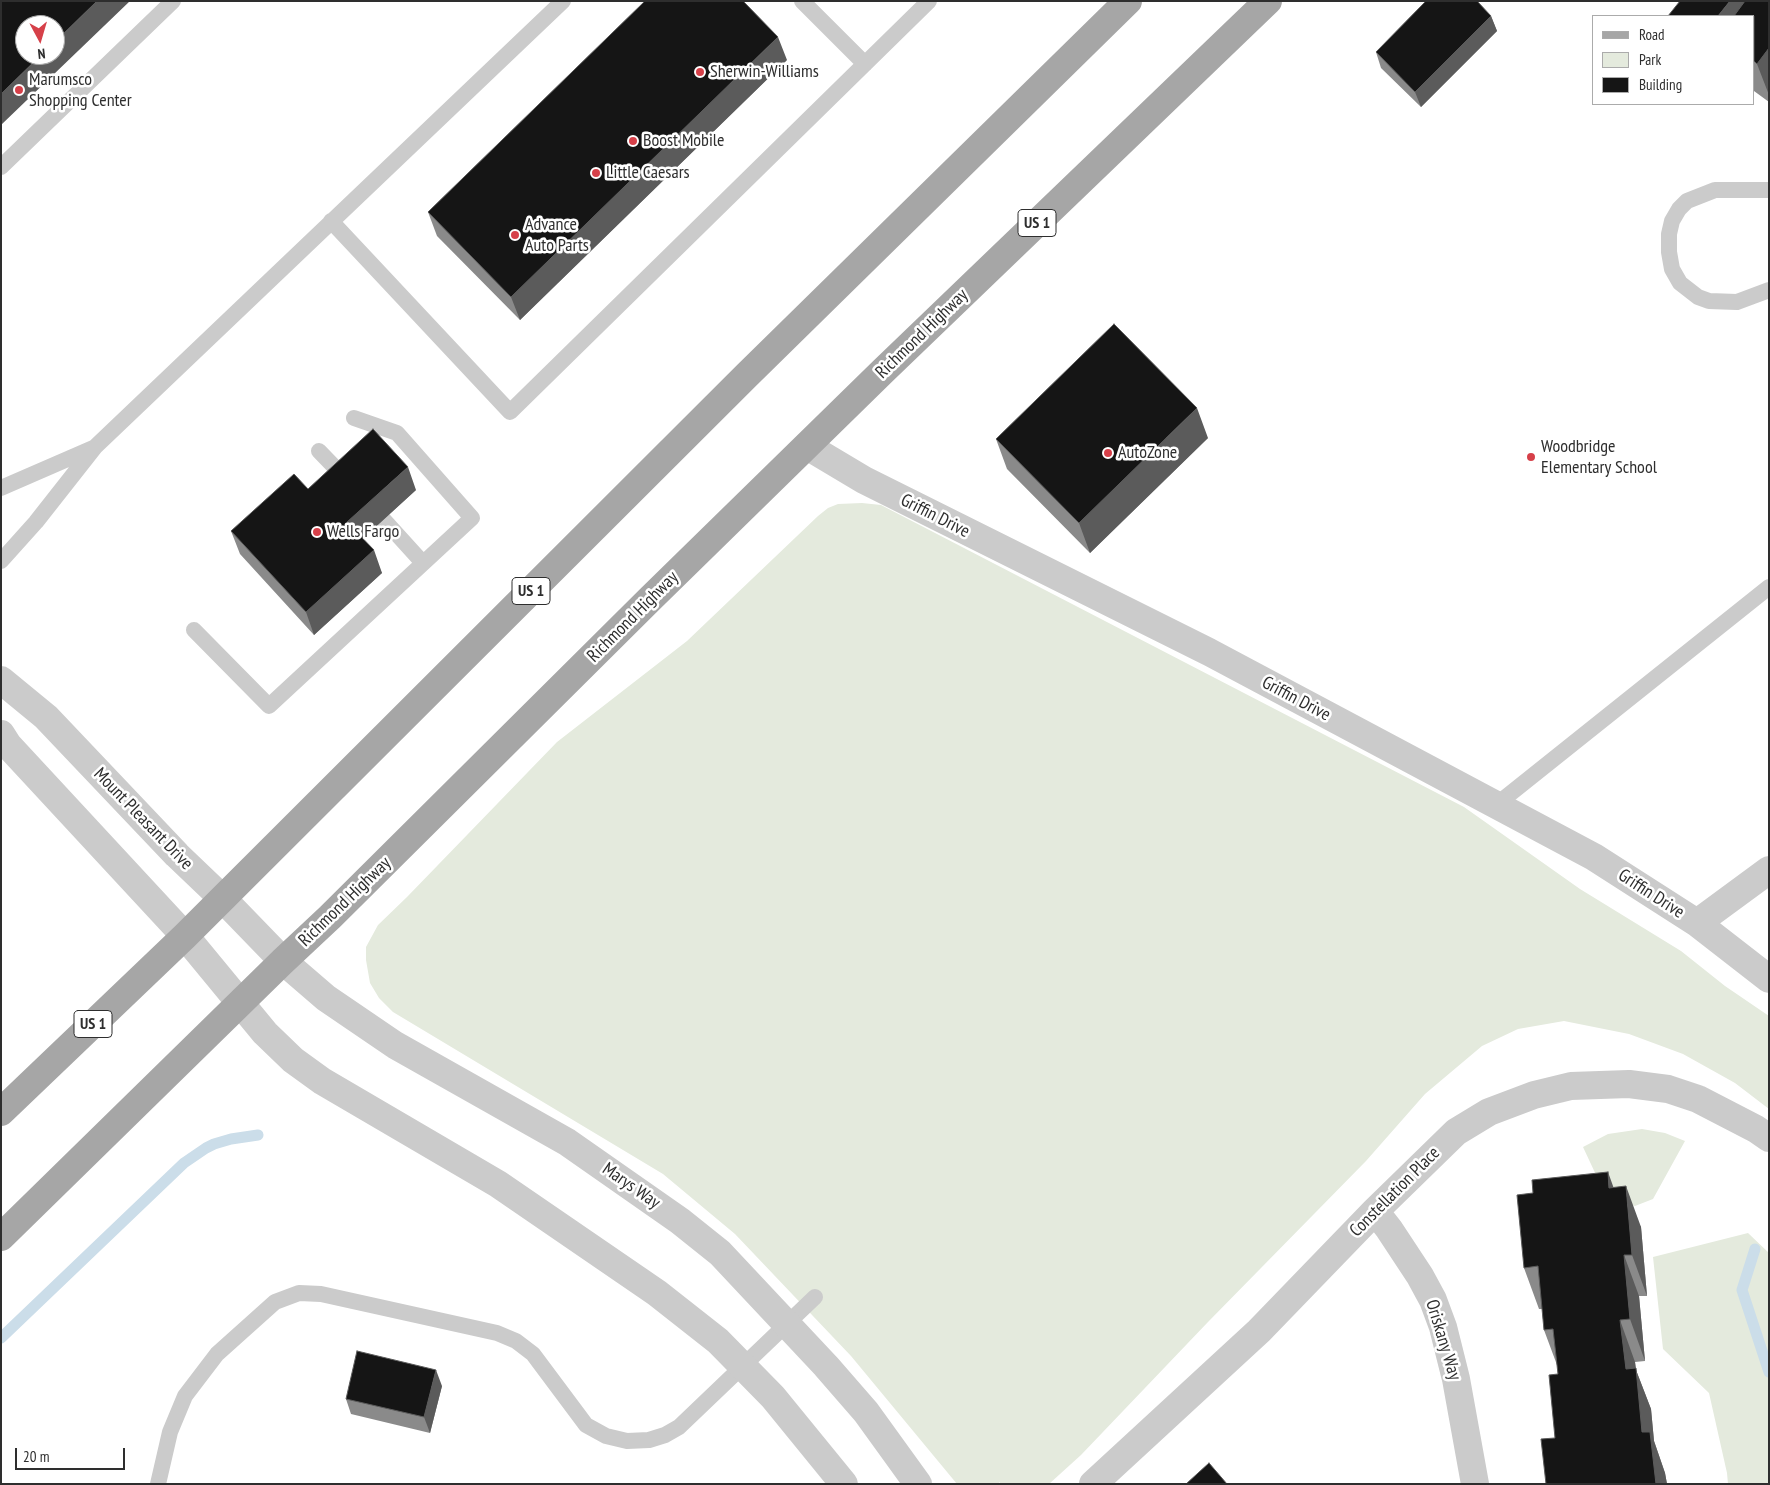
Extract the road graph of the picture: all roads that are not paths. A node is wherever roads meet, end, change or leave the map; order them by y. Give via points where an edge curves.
1 (173, 1) edge
2 (563, 1) edge
3 (802, 1) edge
4 (929, 1) edge
5 (1128, 1) edge
6 (1268, 1) edge
7 (865, 64) junction
8 (1, 167) edge
9 (1769, 190) edge
10 (331, 221) junction
11 (1769, 290) edge
12 (354, 418) dead end
13 (807, 446) junction
14 (95, 447) junction
15 (320, 451) dead end
16 (349, 482) edge
17 (1, 488) edge
18 (384, 520) dead end
19 (1, 560) edge
20 (423, 563) junction
21 (1769, 586) edge
22 (194, 630) dead end
23 (1, 680) edge
24 (1, 734) edge
25 (1496, 805) junction
26 (1769, 870) edge
27 (222, 898) junction
28 (1697, 923) junction
29 (185, 936) junction
30 (283, 960) junction
31 (1769, 980) edge
32 (240, 1003) junction
33 (1, 1112) edge
34 (1769, 1138) edge
35 (1375, 1211) junction
36 (1, 1237) edge
37 (815, 1297) dead end
38 (787, 1324) junction
39 (743, 1367) junction
40 (158, 1484) edge
41 (844, 1484) edge
42 (918, 1484) edge
43 (1093, 1484) edge
44 (1475, 1484) edge

1 - 8 lane
2 - 10 lane
3 - 7 lane
4 - 7 lane
5 - 27 main road, US 1
6 - 13 main road, Richmond Highway / US 1
7 - 10 lane via 510,412
9 - 11 lane via 1715,190 1701,194 1679,209 1669,234 1672,269 1680,282 1698,297 1709,301 1737,302
10 - 14 lane
12 - 20 lane via 397,433 472,518
13 - 25 street, Griffin Drive via 864,480 1209,652
13 - 30 main road, Richmond Highway / US 1
14 - 17 lane
14 - 19 lane via 36,522
15 - 16 lane
18 - 20 lane
20 - 22 lane via 269,706
21 - 25 lane
23 - 27 street, Mount Pleasant Drive via 46,717 177,856
24 - 29 street
25 - 28 street, Griffin Drive via 1594,857
26 - 28 street
27 - 29 main road, US 1
27 - 30 street, Mount Pleasant Drive
28 - 31 street, Griffin Drive
29 - 32 street
29 - 33 main road, US 1
30 - 32 main road, Richmond Highway / US 1
30 - 38 street, Marys Way via 326,998 388,1040 567,1142 680,1221 720,1253
32 - 36 main road, Richmond Highway / US 1
32 - 39 street via 278,1046 322,1081 498,1184 612,1261 718,1341
34 - 35 street, Constellation Place via 1698,1099 1668,1089 1629,1084 1571,1086 1534,1095 1489,1112 1456,1132
35 - 43 street, Constellation Place via 1259,1331
35 - 44 street, Oriskany Way via 1420,1276 1443,1327
37 - 38 lane
38 - 39 lane
38 - 42 street, Marys Way via 866,1412
39 - 40 lane via 679,1427 649,1440 628,1441 606,1436 586,1425 532,1354 516,1341 497,1333 349,1300 299,1293 275,1302 217,1354 186,1396 170,1432
39 - 41 street via 773,1397

